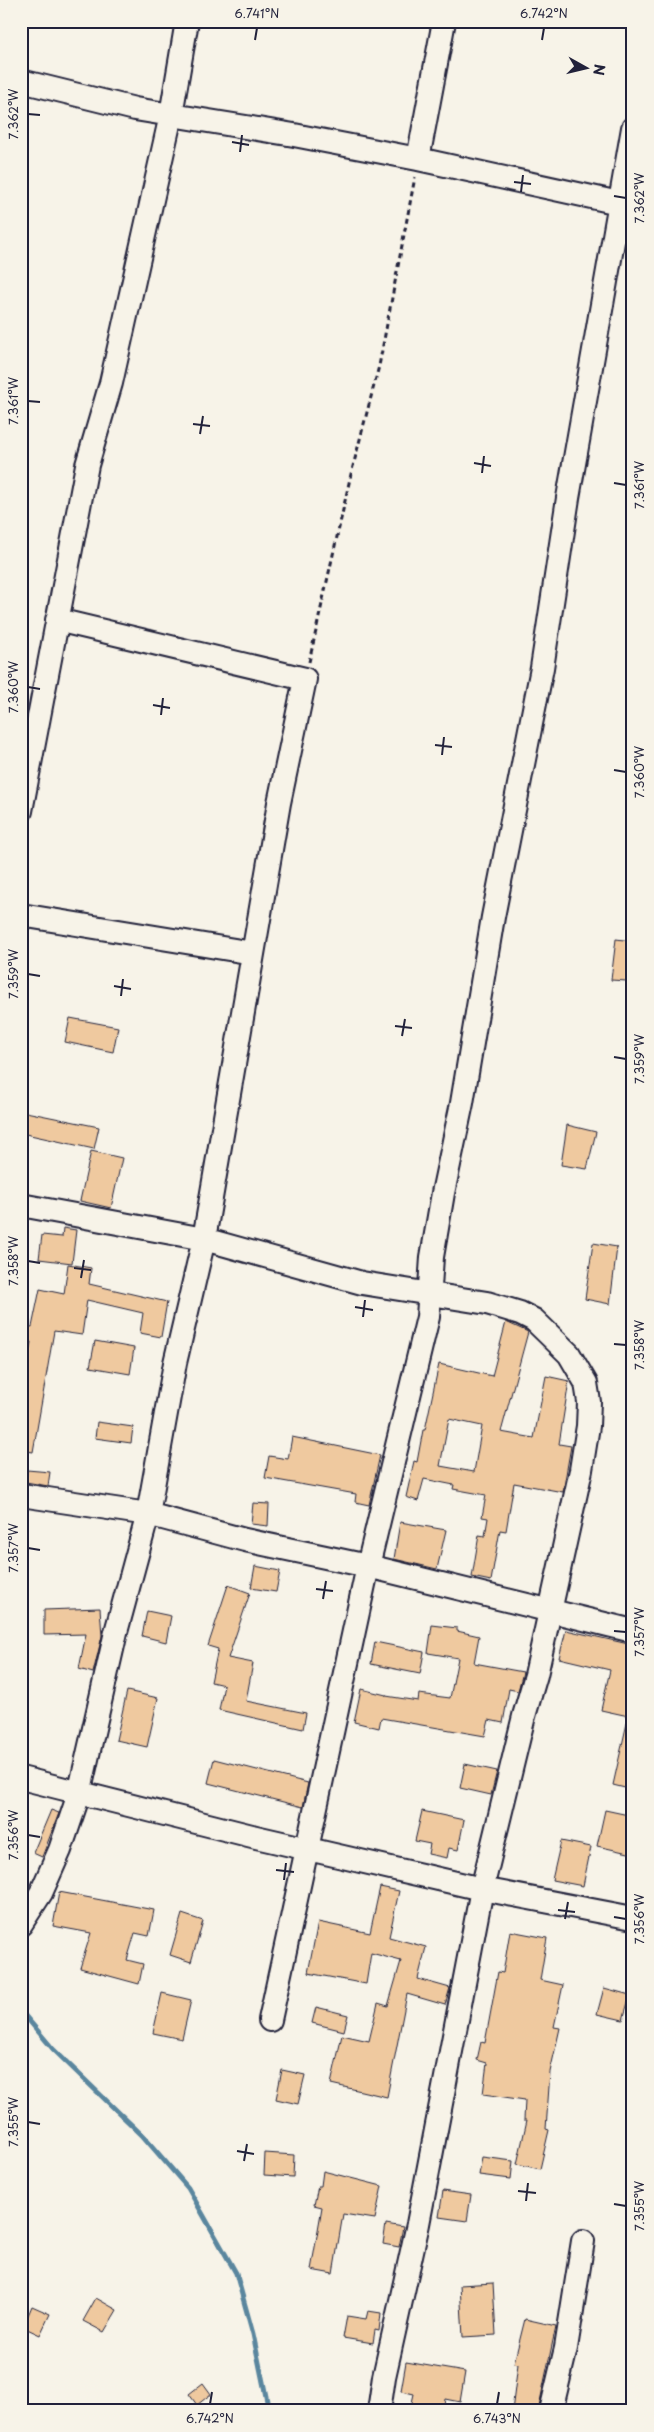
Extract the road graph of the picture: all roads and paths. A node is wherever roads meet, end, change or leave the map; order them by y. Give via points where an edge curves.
1 (187, 21) edge
2 (444, 21) edge
3 (21, 81) edge
4 (170, 115) junction
5 (633, 128) edge
6 (418, 159) junction
7 (619, 204) junction
8 (56, 620) junction
9 (305, 679) junction
10 (21, 812) edge
11 (21, 915) edge
12 (253, 953) junction
13 (21, 1205) edge
14 (204, 1239) junction
15 (429, 1294) junction
16 (21, 1495) edge
17 (148, 1514) junction
18 (368, 1566) junction
19 (550, 1609) junction
20 (633, 1631) edge
21 (21, 1778) edge
22 (79, 1794) junction
23 (308, 1849) junction
24 (482, 1890) junction
25 (633, 1918) edge
26 (21, 1924) edge
27 (270, 2020) dead end
28 (584, 2241) dead end
29 (379, 2411) edge
30 (551, 2411) edge

1 - 4 street
2 - 6 street
3 - 4 street
4 - 6 street
4 - 8 street via 110,383 87,465
5 - 7 street
6 - 7 street
6 - 9 path via 379,366
7 - 15 street via 542,668 443,1193
8 - 9 street
8 - 10 street
9 - 12 street
11 - 12 street
12 - 14 street
13 - 14 street
14 - 15 street via 346,1280
14 - 17 street via 175,1363
15 - 18 street via 428,1317
15 - 19 street via 486,1303 534,1320 569,1354 586,1383 588,1426 581,1470
16 - 17 street
17 - 18 street via 246,1540
17 - 22 street via 116,1632
18 - 19 street
18 - 23 street
19 - 20 street
19 - 24 street
21 - 22 street
22 - 23 street
22 - 26 street via 41,1893
23 - 24 street
23 - 27 street
24 - 25 street
24 - 29 street
28 - 30 street via 566,2348

